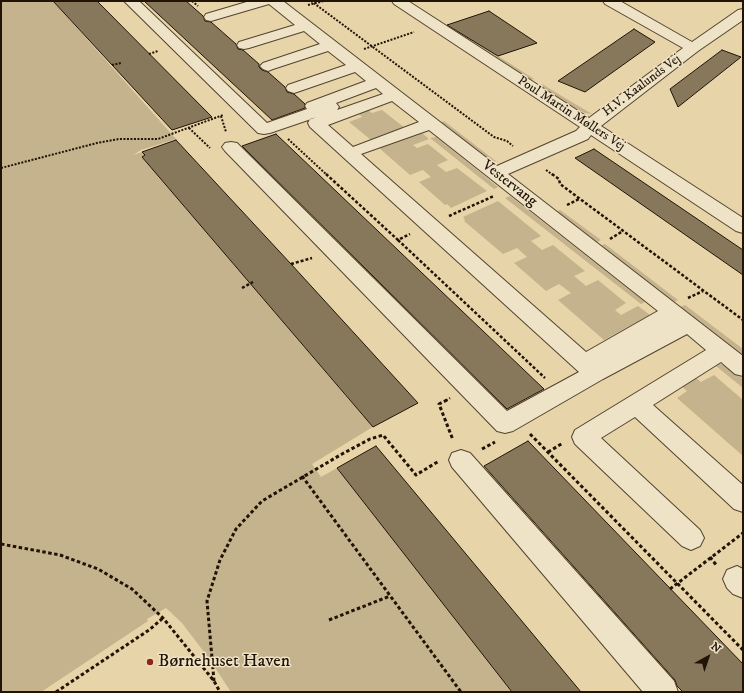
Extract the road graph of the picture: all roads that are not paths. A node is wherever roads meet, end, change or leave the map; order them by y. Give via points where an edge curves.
1 (131, 1) edge
2 (264, 1) edge
3 (274, 1) edge
4 (399, 1) edge
5 (610, 1) edge
6 (743, 13) edge
7 (211, 17) dead end
8 (306, 26) junction
9 (244, 45) dead end
10 (694, 48) junction
11 (344, 56) junction
12 (268, 66) dead end
13 (294, 88) dead end
14 (387, 89) junction
15 (311, 106) dead end
16 (431, 124) junction
17 (590, 126) junction
18 (231, 147) road end
19 (360, 149) dead end
20 (495, 173) junction
21 (743, 227) edge
22 (681, 318) junction
23 (722, 351) junction
24 (595, 364) junction
25 (743, 368) edge
26 (636, 404) junction
27 (461, 460) road end
28 (743, 501) edge
29 (691, 538) road end
30 (663, 692) edge

1 - 14 street via 264,129
2 - 7 street
3 - 8 street, Vestervang
4 - 17 street, Poul Martin Møllers Vej
5 - 10 street
6 - 10 street, H.V. Kaalunds Vej
8 - 9 street
8 - 11 street, Vestervang
10 - 17 street, H.V. Kaalunds Vej
11 - 12 street
11 - 13 street
11 - 14 street, Vestervang
14 - 15 street
14 - 16 street, Vestervang
14 - 24 street via 316,123
16 - 19 street
16 - 20 street, Vestervang
17 - 20 street, H.V. Kaalunds Vej via 582,135
17 - 21 street, Poul Martin Møllers Vej
18 - 24 street via 505,424 561,393
20 - 22 street, Vestervang
22 - 23 street, Vestervang
22 - 24 street
23 - 25 street, Vestervang
23 - 26 street
26 - 28 street
26 - 29 street via 584,437
27 - 30 street

